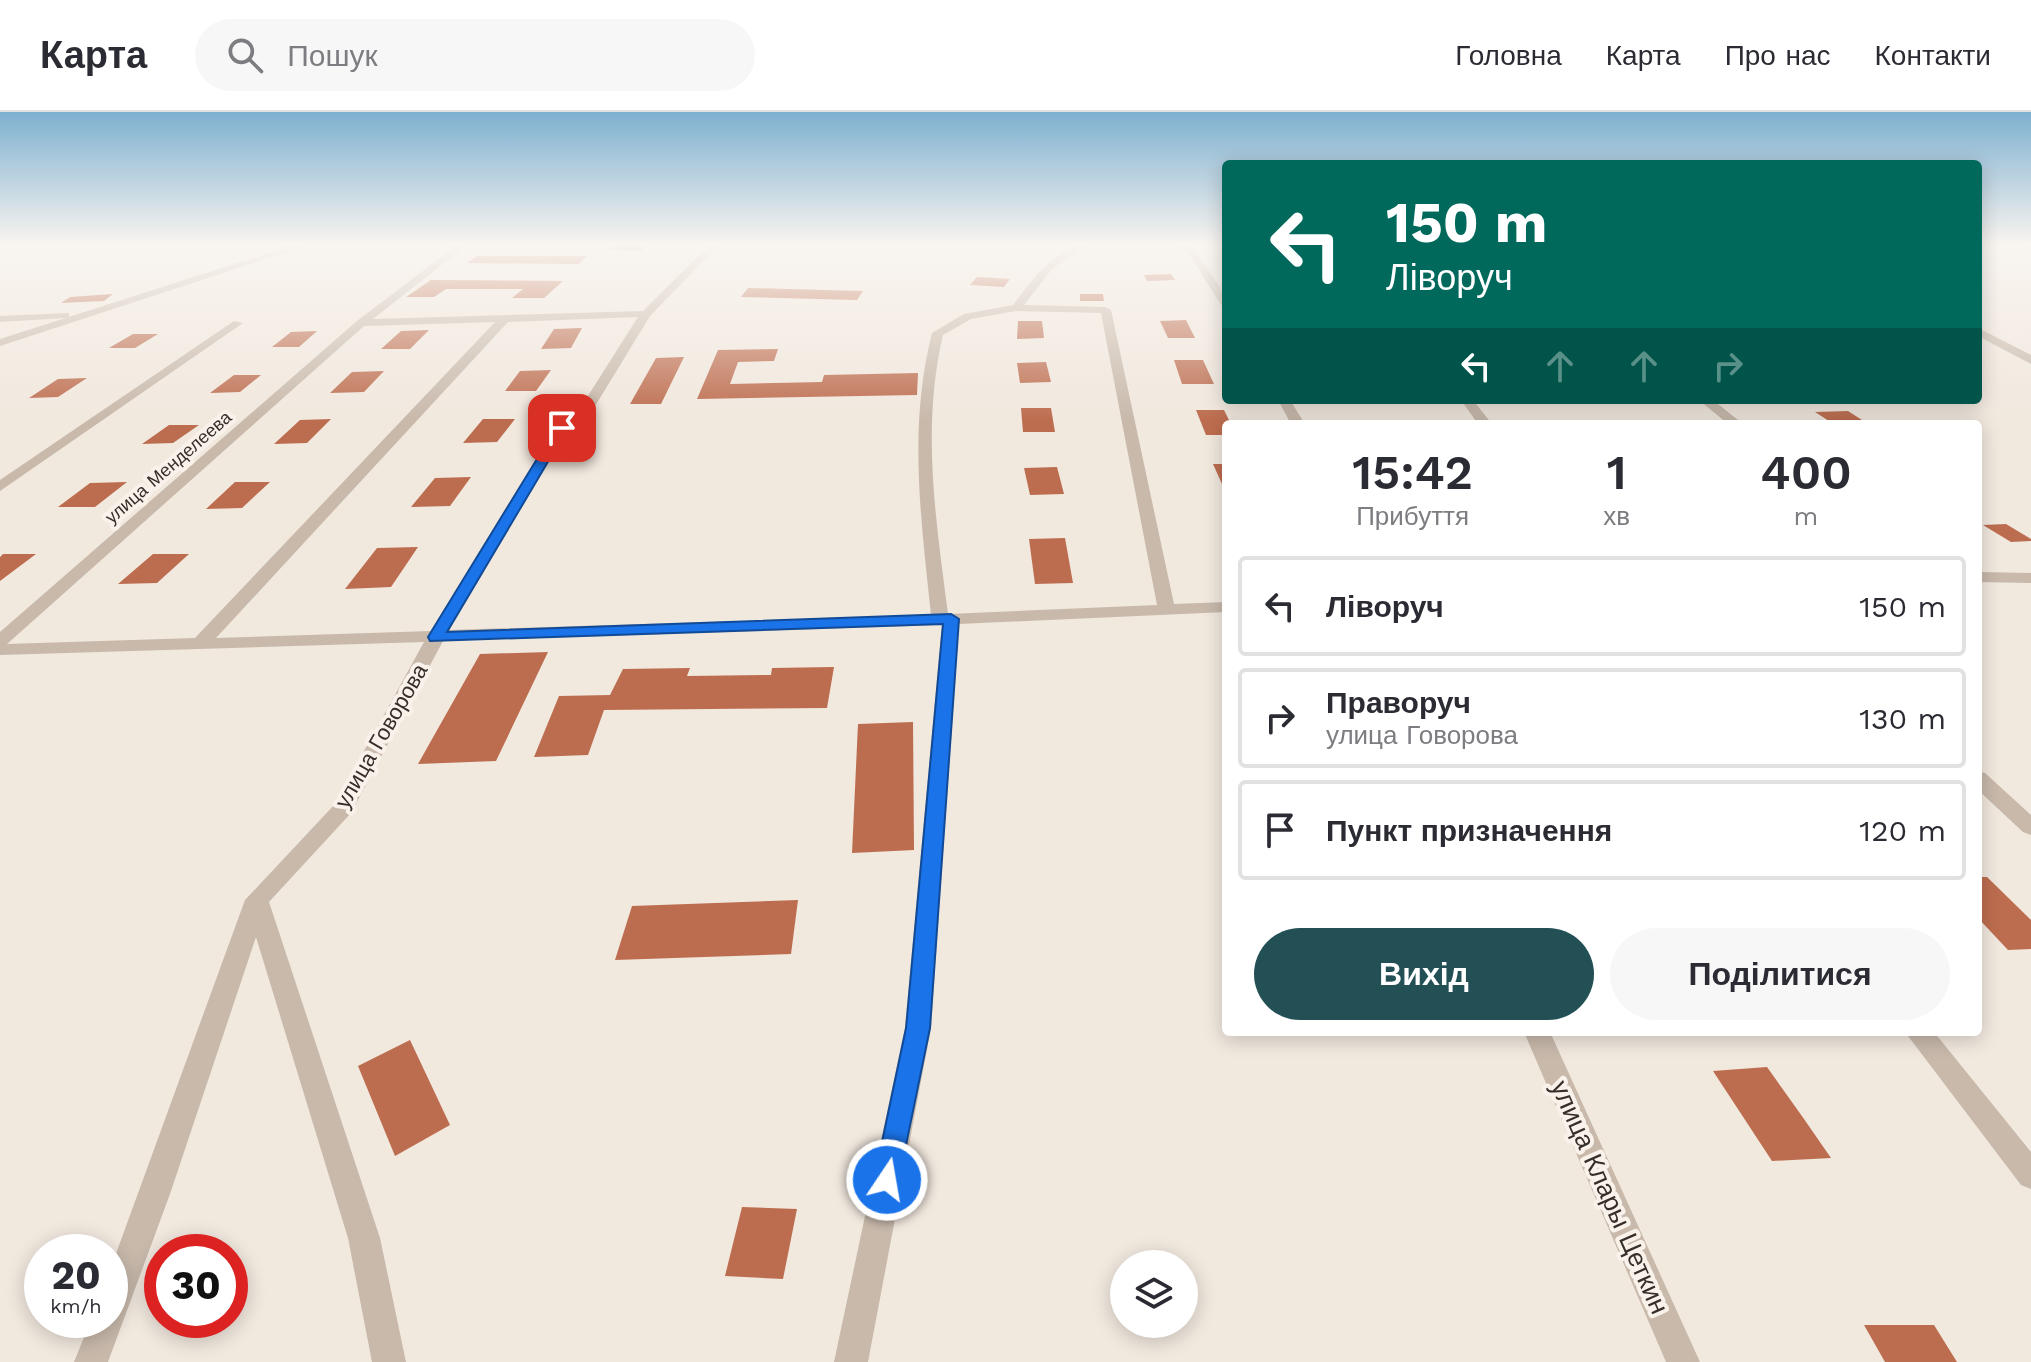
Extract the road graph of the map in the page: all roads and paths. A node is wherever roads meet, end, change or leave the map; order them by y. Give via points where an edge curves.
1 (126, 302) edge
2 (388, 302) edge
3 (658, 302) edge
4 (1021, 302) edge
5 (1016, 308) junction
6 (93, 313) junction
7 (646, 314) junction
8 (505, 318) junction
9 (0, 319) edge
10 (238, 323) dead end
11 (361, 323) junction
12 (1982, 333) edge
13 (0, 343) edge
14 (2031, 360) edge
15 (1710, 404) edge
16 (1731, 420) edge
17 (0, 487) edge
18 (1982, 577) edge
19 (2031, 578) edge
20 (1222, 607) edge
21 (1166, 609) junction
22 (945, 620) junction
23 (436, 637) junction
24 (0, 641) edge
25 (200, 644) junction
26 (0, 650) edge
27 (1982, 782) edge
28 (2031, 827) edge
29 (257, 900) junction
30 (1539, 1036) edge
31 (1921, 1036) edge
32 (2031, 1175) edge
33 (128, 1265) edge
34 (100, 1338) edge
35 (91, 1362) edge
36 (389, 1362) edge
37 (851, 1362) edge
38 (1683, 1362) edge

1 - 6 street
2 - 11 street, улица Менделеева
3 - 7 street, улица Говорова
4 - 5 street
5 - 21 street via 1106,310
5 - 22 street via 968,316 938,333 929,362 923,460
6 - 9 street
6 - 13 street
7 - 8 street
7 - 23 street, улица Говорова via 584,413 562,428
8 - 11 street
8 - 25 street
10 - 17 street
11 - 24 street, улица Менделеева
12 - 14 street
15 - 16 street
18 - 19 street
20 - 21 street
21 - 22 street
22 - 23 street
22 - 37 street via 918,1028
23 - 25 street
23 - 29 street, улица Говорова via 343,808
25 - 26 street
27 - 28 street
29 - 33 street, улица Говорова
29 - 36 street via 364,1238
30 - 38 street, улица Клары Цеткин
31 - 32 street
34 - 35 street

